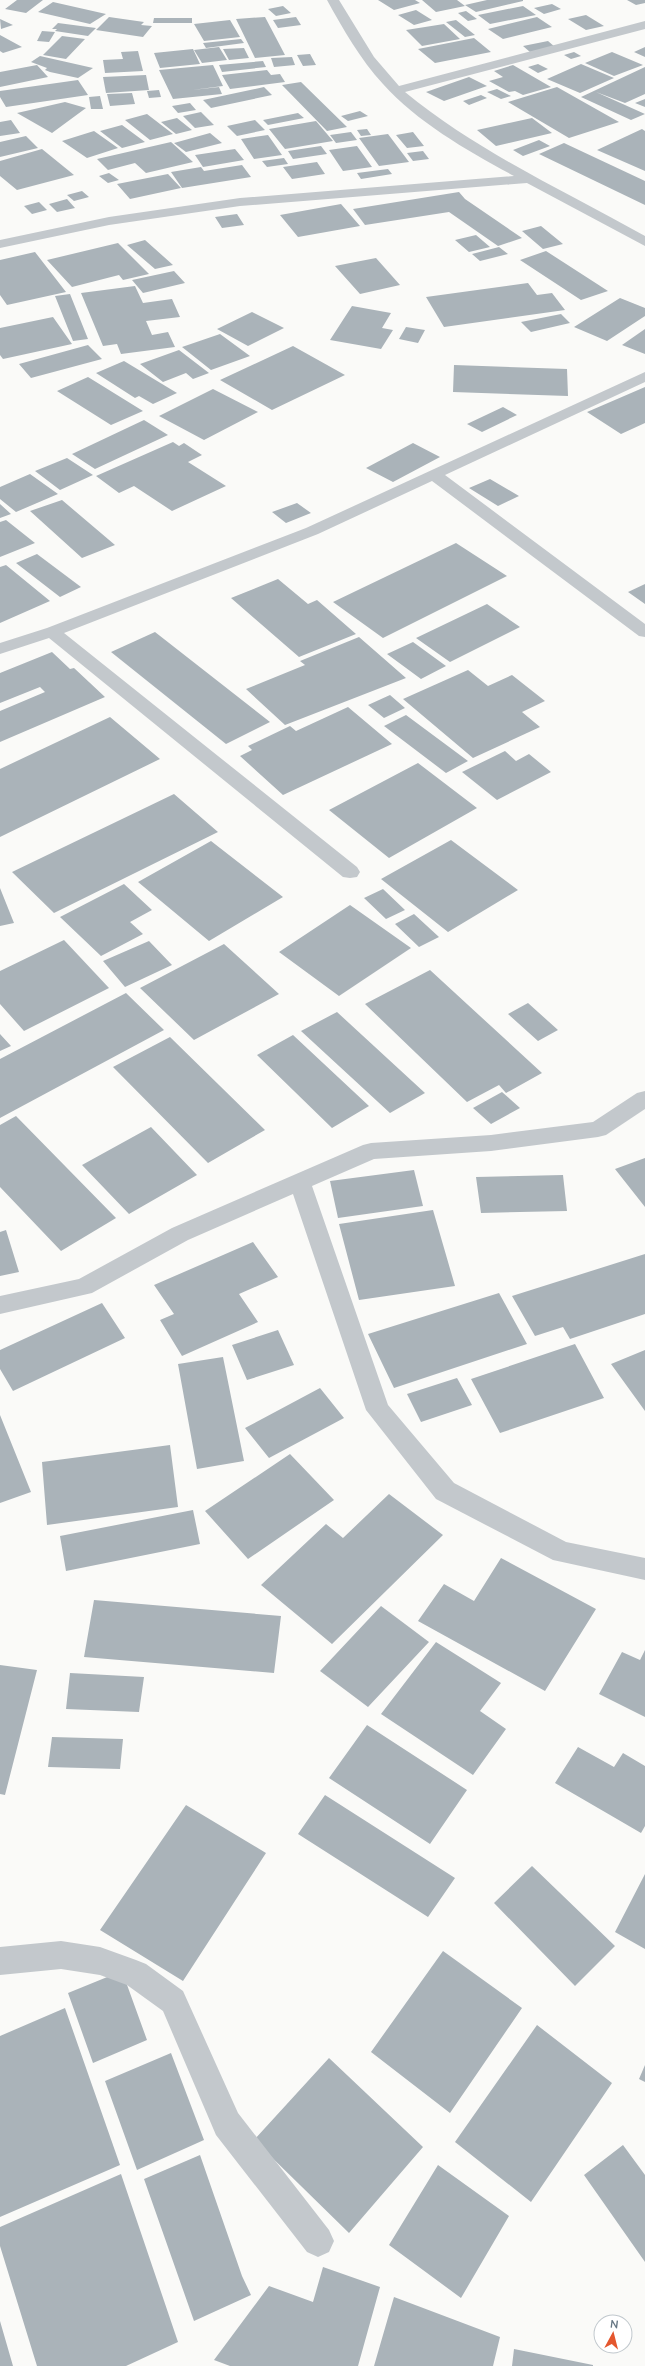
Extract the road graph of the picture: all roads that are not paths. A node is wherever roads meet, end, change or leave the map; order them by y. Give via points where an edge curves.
1 (333, 0) edge
2 (645, 25) edge
3 (397, 90) junction
4 (529, 179) junction
5 (645, 242) edge
6 (0, 244) edge
7 (645, 376) edge
8 (433, 474) junction
9 (52, 632) junction
10 (645, 632) edge
11 (0, 649) edge
12 (350, 872) dead end
13 (645, 1099) edge
14 (300, 1182) junction
15 (0, 1305) edge
16 (645, 1569) edge
17 (0, 1961) edge
18 (318, 2241) dead end

1 - 3 street via 365,54
2 - 3 street
3 - 4 street via 461,140
4 - 5 street
4 - 6 street via 240,202 109,221
7 - 8 street
8 - 9 street via 312,531
8 - 10 street
9 - 11 street
9 - 12 street
13 - 14 street via 598,1129 491,1143 371,1151
14 - 15 street via 180,1234 84,1286
14 - 16 street via 378,1410 445,1491 562,1552
17 - 18 street via 61,1955 100,1961 136,1974 173,2001 226,2124

